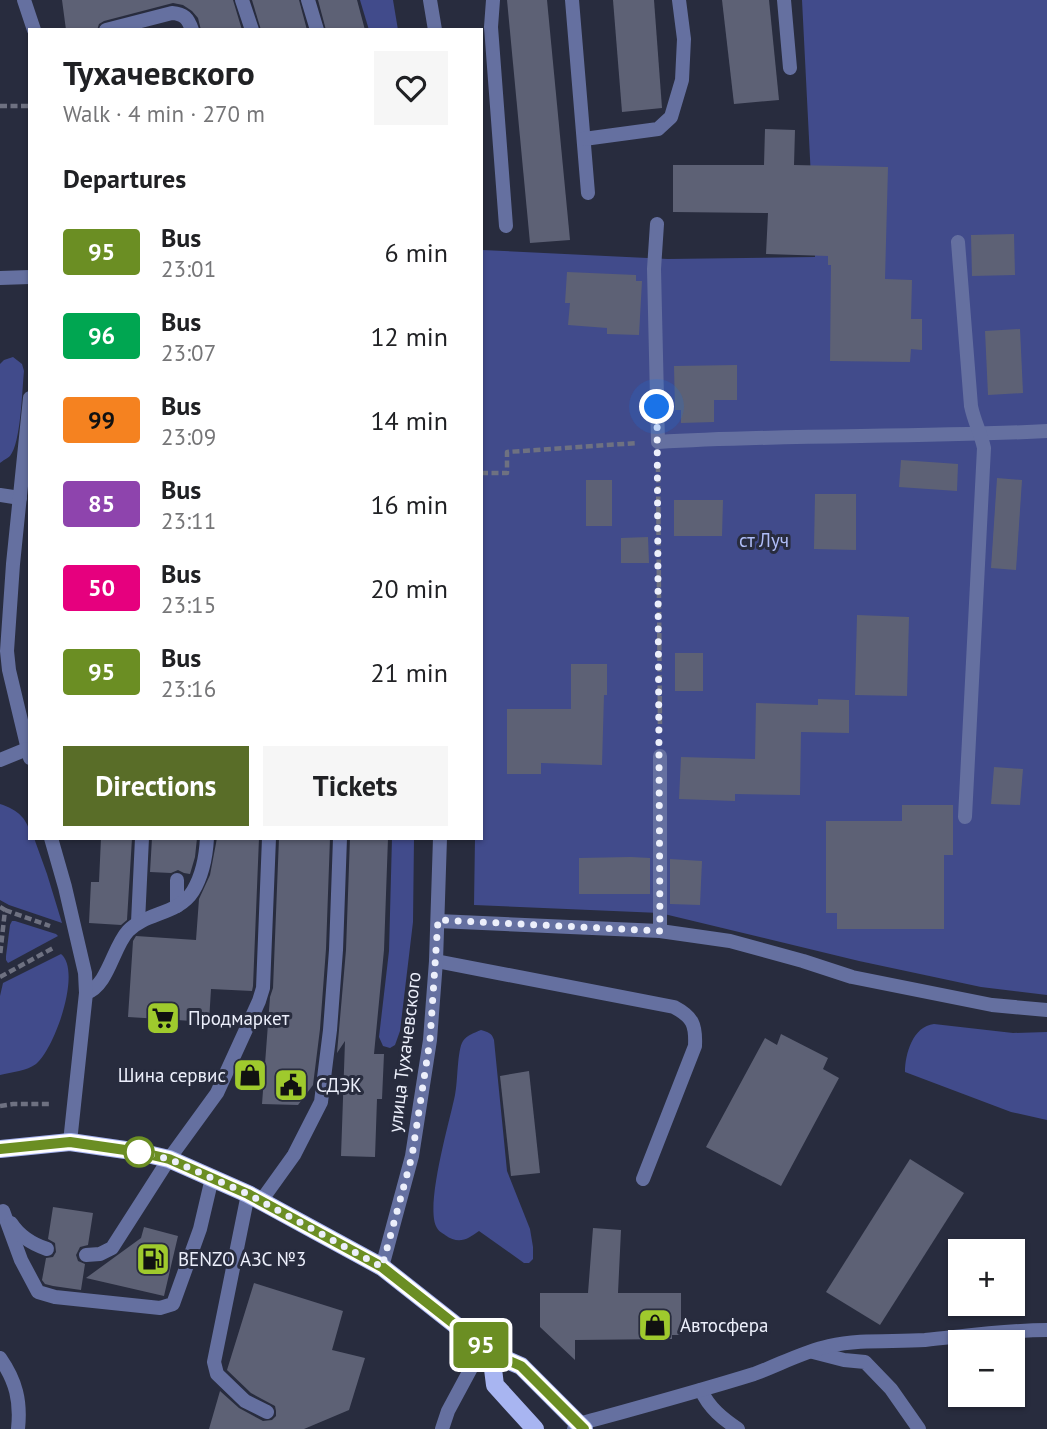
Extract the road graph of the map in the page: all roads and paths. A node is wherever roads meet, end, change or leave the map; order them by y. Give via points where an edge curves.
1 (24, 0) edge
2 (243, 0) edge
3 (308, 0) edge
4 (430, 0) edge
5 (493, 0) edge
6 (572, 0) edge
7 (679, 0) edge
8 (784, 0) edge
9 (33, 28) edge
10 (114, 28) edge
11 (191, 28) edge
12 (251, 28) edge
13 (316, 28) edge
14 (435, 28) edge
15 (790, 68) dead end
16 (0, 106) edge
17 (28, 106) edge
18 (584, 139) junction
19 (589, 193) dead end
20 (657, 223) dead end
21 (506, 226) dead end
22 (958, 242) dead end
23 (28, 277) edge
24 (0, 278) edge
25 (28, 418) edge
26 (1047, 431) edge
27 (981, 435) junction
28 (658, 442) junction
29 (483, 473) edge
30 (0, 495) edge
31 (20, 498) junction
32 (28, 754) edge
33 (660, 756) joint
34 (0, 760) edge
35 (965, 817) dead end
36 (142, 840) edge
37 (207, 840) edge
38 (269, 840) edge
39 (340, 840) edge
40 (440, 840) edge
41 (53, 841) edge
42 (177, 880) dead end
43 (177, 906) junction
44 (2, 908) edge
45 (438, 920) junction
46 (138, 922) junction
47 (660, 931) junction
48 (72, 933) junction
49 (0, 956) edge
50 (436, 961) junction
51 (0, 977) edge
52 (86, 993) junction
53 (1047, 1010) edge
54 (73, 1103) junction
55 (0, 1106) edge
56 (70, 1142) junction
57 (0, 1149) edge
58 (169, 1159) junction
59 (212, 1178) junction
60 (643, 1179) dead end
61 (255, 1197) junction
62 (2, 1207) edge
63 (47, 1249) dead end
64 (86, 1255) dead end
65 (382, 1267) junction
66 (1047, 1329) edge
67 (487, 1349) junction
68 (809, 1351) junction
69 (0, 1358) edge
70 (701, 1390) junction
71 (267, 1412) dead end
72 (579, 1427) edge
73 (18, 1429) edge
74 (442, 1429) edge
75 (535, 1429) edge
76 (738, 1429) edge
77 (919, 1429) edge

1 - 9 street
2 - 12 street
3 - 13 street
4 - 14 street
5 - 21 street via 491,27
6 - 18 street
7 - 18 street via 684,39 682,80 671,117 658,129
8 - 15 street
10 - 11 street via 180,13
16 - 17 path
18 - 19 street
20 - 28 street
22 - 27 street via 972,415
23 - 24 street
25 - 31 street
26 - 27 street
27 - 28 street
27 - 35 street via 984,448
28 - 29 path via 507,452 507,473
28 - 33 path
30 - 31 street
31 - 32 street via 8,651
32 - 34 street
33 - 47 street
36 - 46 street
37 - 43 street via 199,879
38 - 58 street via 259,1002 217,1093
39 - 61 street via 336,950 321,1102 294,1156
40 - 45 street, улица Тухачевского
41 - 48 street
42 - 43 street
43 - 46 street
44 - 48 path
44 - 49 path
45 - 47 street
45 - 50 street, улица Тухачевского
46 - 52 street via 126,932 98,985
47 - 53 street via 730,941 852,977 954,998
48 - 51 path
48 - 52 street via 85,973
50 - 60 street via 686,1013 696,1033 695,1046
50 - 65 street, улица Тухачевского via 430,1040 412,1156
52 - 54 street
54 - 55 path
54 - 56 street
56 - 57 main road
56 - 58 main road
58 - 59 main road
58 - 64 street via 112,1248
59 - 61 main road
59 - 62 street via 173,1304 160,1308 38,1292
61 - 65 main road
61 - 71 street via 214,1362 217,1374 245,1401
62 - 63 street via 30,1243
65 - 67 main road
66 - 68 street via 860,1342
67 - 72 main road via 521,1366
67 - 74 street via 448,1411
67 - 75 main road via 495,1385
68 - 70 street
68 - 77 street via 865,1362
69 - 73 street via 15,1382
70 - 72 street
70 - 76 street via 721,1418

